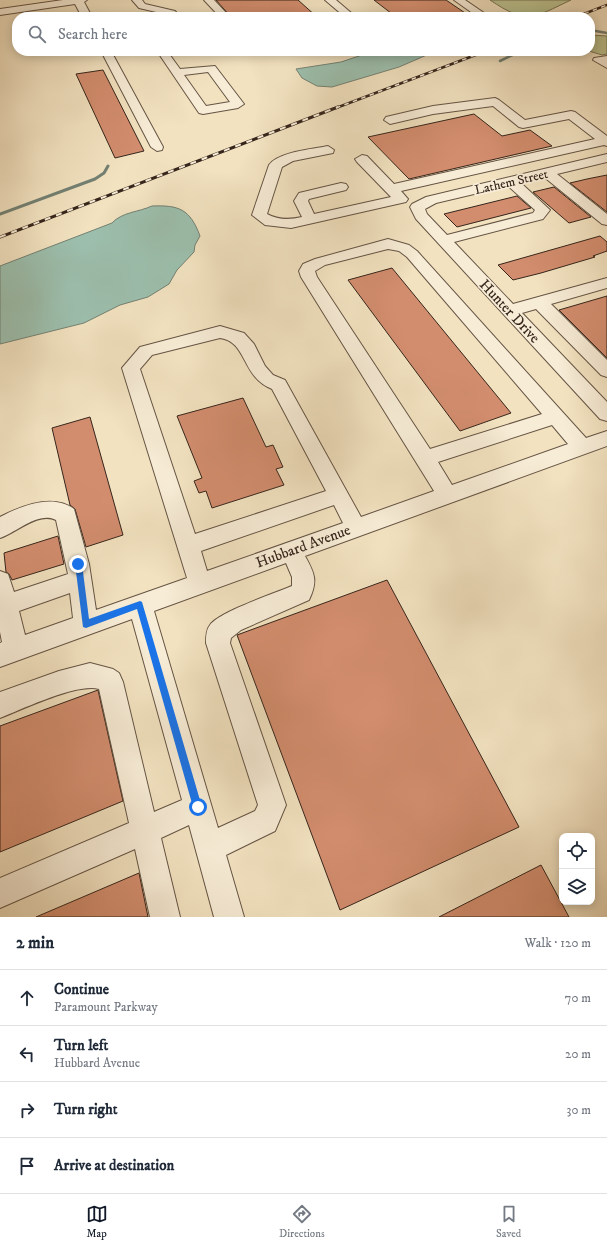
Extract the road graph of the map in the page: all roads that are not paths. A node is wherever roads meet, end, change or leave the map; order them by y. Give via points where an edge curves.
1 (78, 0) edge
2 (82, 0) edge
3 (210, 0) edge
4 (330, 0) edge
5 (459, 0) edge
6 (139, 3) edge
7 (0, 10) edge
8 (84, 12) edge
9 (169, 12) edge
10 (220, 12) edge
11 (345, 12) edge
12 (477, 12) edge
13 (109, 56) edge
14 (166, 56) edge
15 (607, 58) edge
16 (607, 65) edge
17 (178, 73) junction
18 (390, 120) dead end
19 (605, 140) edge
20 (157, 147) dead end
21 (328, 150) dead end
22 (607, 158) edge
23 (362, 159) dead end
24 (589, 162) junction
25 (607, 168) edge
26 (547, 173) junction
27 (504, 182) junction
28 (341, 187) dead end
29 (391, 189) junction
30 (402, 199) junction
31 (417, 207) junction
32 (310, 220) junction
33 (607, 220) edge
34 (443, 240) junction
35 (607, 283) edge
36 (539, 302) junction
37 (509, 311) junction
38 (607, 372) edge
39 (607, 414) edge
40 (556, 417) junction
41 (607, 438) edge
42 (582, 446) junction
43 (424, 459) junction
44 (339, 495) junction
45 (448, 495) junction
46 (356, 527) junction
47 (0, 529) edge
48 (188, 546) junction
49 (291, 550) junction
50 (0, 580) edge
51 (80, 580) junction
52 (200, 583) junction
53 (140, 604) junction
54 (6, 605) junction
55 (86, 624) junction
56 (8, 652) edge
57 (0, 705) edge
58 (198, 807) junction
59 (145, 830) junction
60 (209, 848) junction
61 (0, 893) edge
62 (165, 917) edge
63 (229, 917) edge

1 - 2 street
1 - 7 street
1 - 8 street
3 - 10 street
4 - 11 street
5 - 12 street
6 - 9 street
13 - 20 street
14 - 17 street
15 - 16 street via 598,60
17 - 17 street via 203,110 238,104 211,68
18 - 19 street via 434,110 495,102 523,124 571,116
19 - 29 street
21 - 32 street via 289,158 276,165 259,215 270,222 291,224
22 - 24 street, Lathem Street
23 - 29 street
24 - 25 street via 599,170
24 - 26 street, Lathem Street
26 - 27 street, Lathem Street
26 - 33 street
27 - 31 street, Lathem Street via 431,200
27 - 34 street via 543,210 538,216
28 - 32 street via 304,196 300,201
29 - 30 street
30 - 31 street
30 - 32 street
31 - 34 street, Hunter Drive via 421,216
34 - 37 street, Hunter Drive
35 - 36 street
36 - 37 street
36 - 38 street
37 - 39 street, Hunter Drive
40 - 42 street
40 - 43 street
40 - 43 street via 404,248 388,244 309,267 309,277
41 - 42 street, Hubbard Avenue
42 - 45 street, Hubbard Avenue
43 - 45 street
44 - 46 street
44 - 48 street
44 - 48 street via 279,385 266,379 258,370 242,338 232,333 220,332 146,351 131,368
45 - 46 street, Hubbard Avenue
46 - 49 street, Hubbard Avenue
47 - 51 street via 8,522 50,508 64,512
48 - 52 street
49 - 52 street, Hubbard Avenue
49 - 60 street via 306,581 302,593 233,622 219,632 218,643 272,805 265,821
50 - 54 street
51 - 54 street
51 - 55 street
52 - 53 street, Hubbard Avenue
53 - 55 street, Hubbard Avenue
53 - 58 street
54 - 56 street
55 - 56 street, Hubbard Avenue
57 - 59 street via 90,675 110,682
58 - 59 street
58 - 60 street
59 - 61 street
59 - 62 street
60 - 63 street

